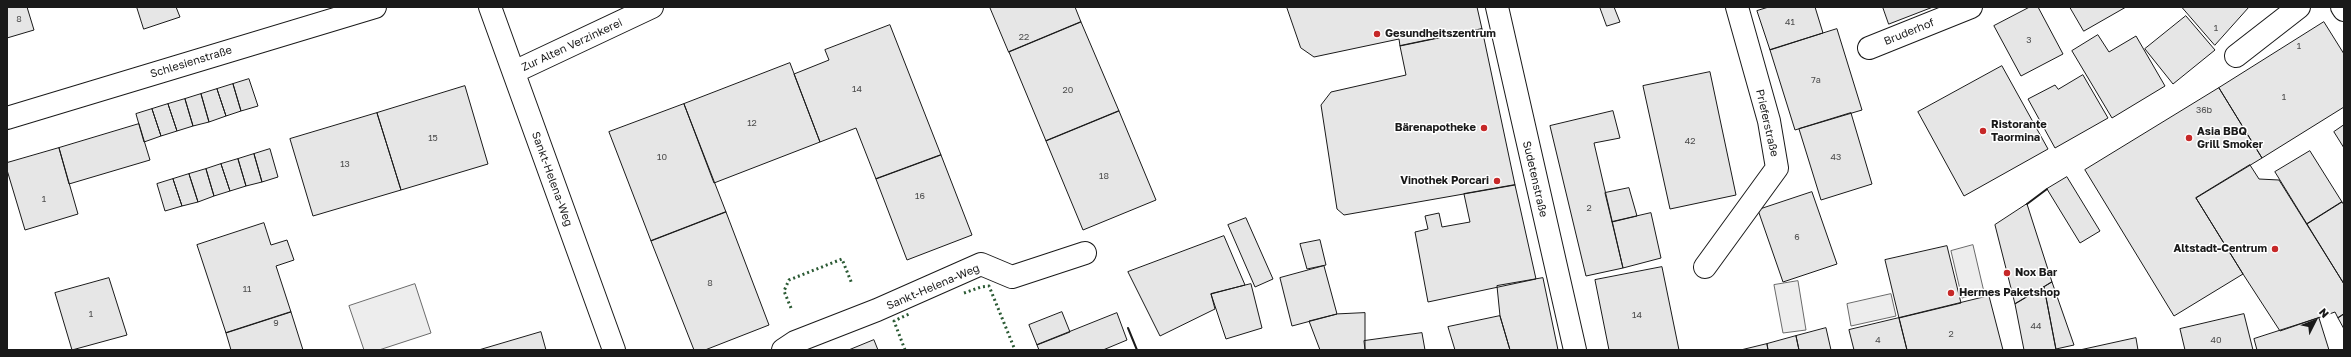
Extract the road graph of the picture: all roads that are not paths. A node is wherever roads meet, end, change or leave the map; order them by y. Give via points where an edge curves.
1 (375, 7) edge
2 (490, 7) edge
3 (652, 7) edge
4 (1497, 7) edge
5 (1737, 7) edge
6 (1971, 7) edge
7 (2300, 7) edge
8 (2342, 7) edge
9 (2344, 10) edge
10 (1869, 48) dead end
11 (2236, 56) dead end
12 (514, 72) junction
13 (7, 118) edge
14 (1086, 253) dead end
15 (1704, 267) dead end
16 (614, 350) edge
17 (782, 350) edge
18 (1575, 350) edge

1 - 13 street, Schlesienstraße
2 - 12 street, Sankt-Helena-Weg
3 - 12 street, Zur Alten Verzinkerei
4 - 18 street, Sudetenstraße
5 - 15 street, Prieferstraße via 1769,121 1777,168
6 - 10 street, Bruderhof
7 - 11 street
8 - 9 street
12 - 16 street, Sankt-Helena-Weg
14 - 17 street, Sankt-Helena-Weg via 1012,277 982,264 877,310 795,342

